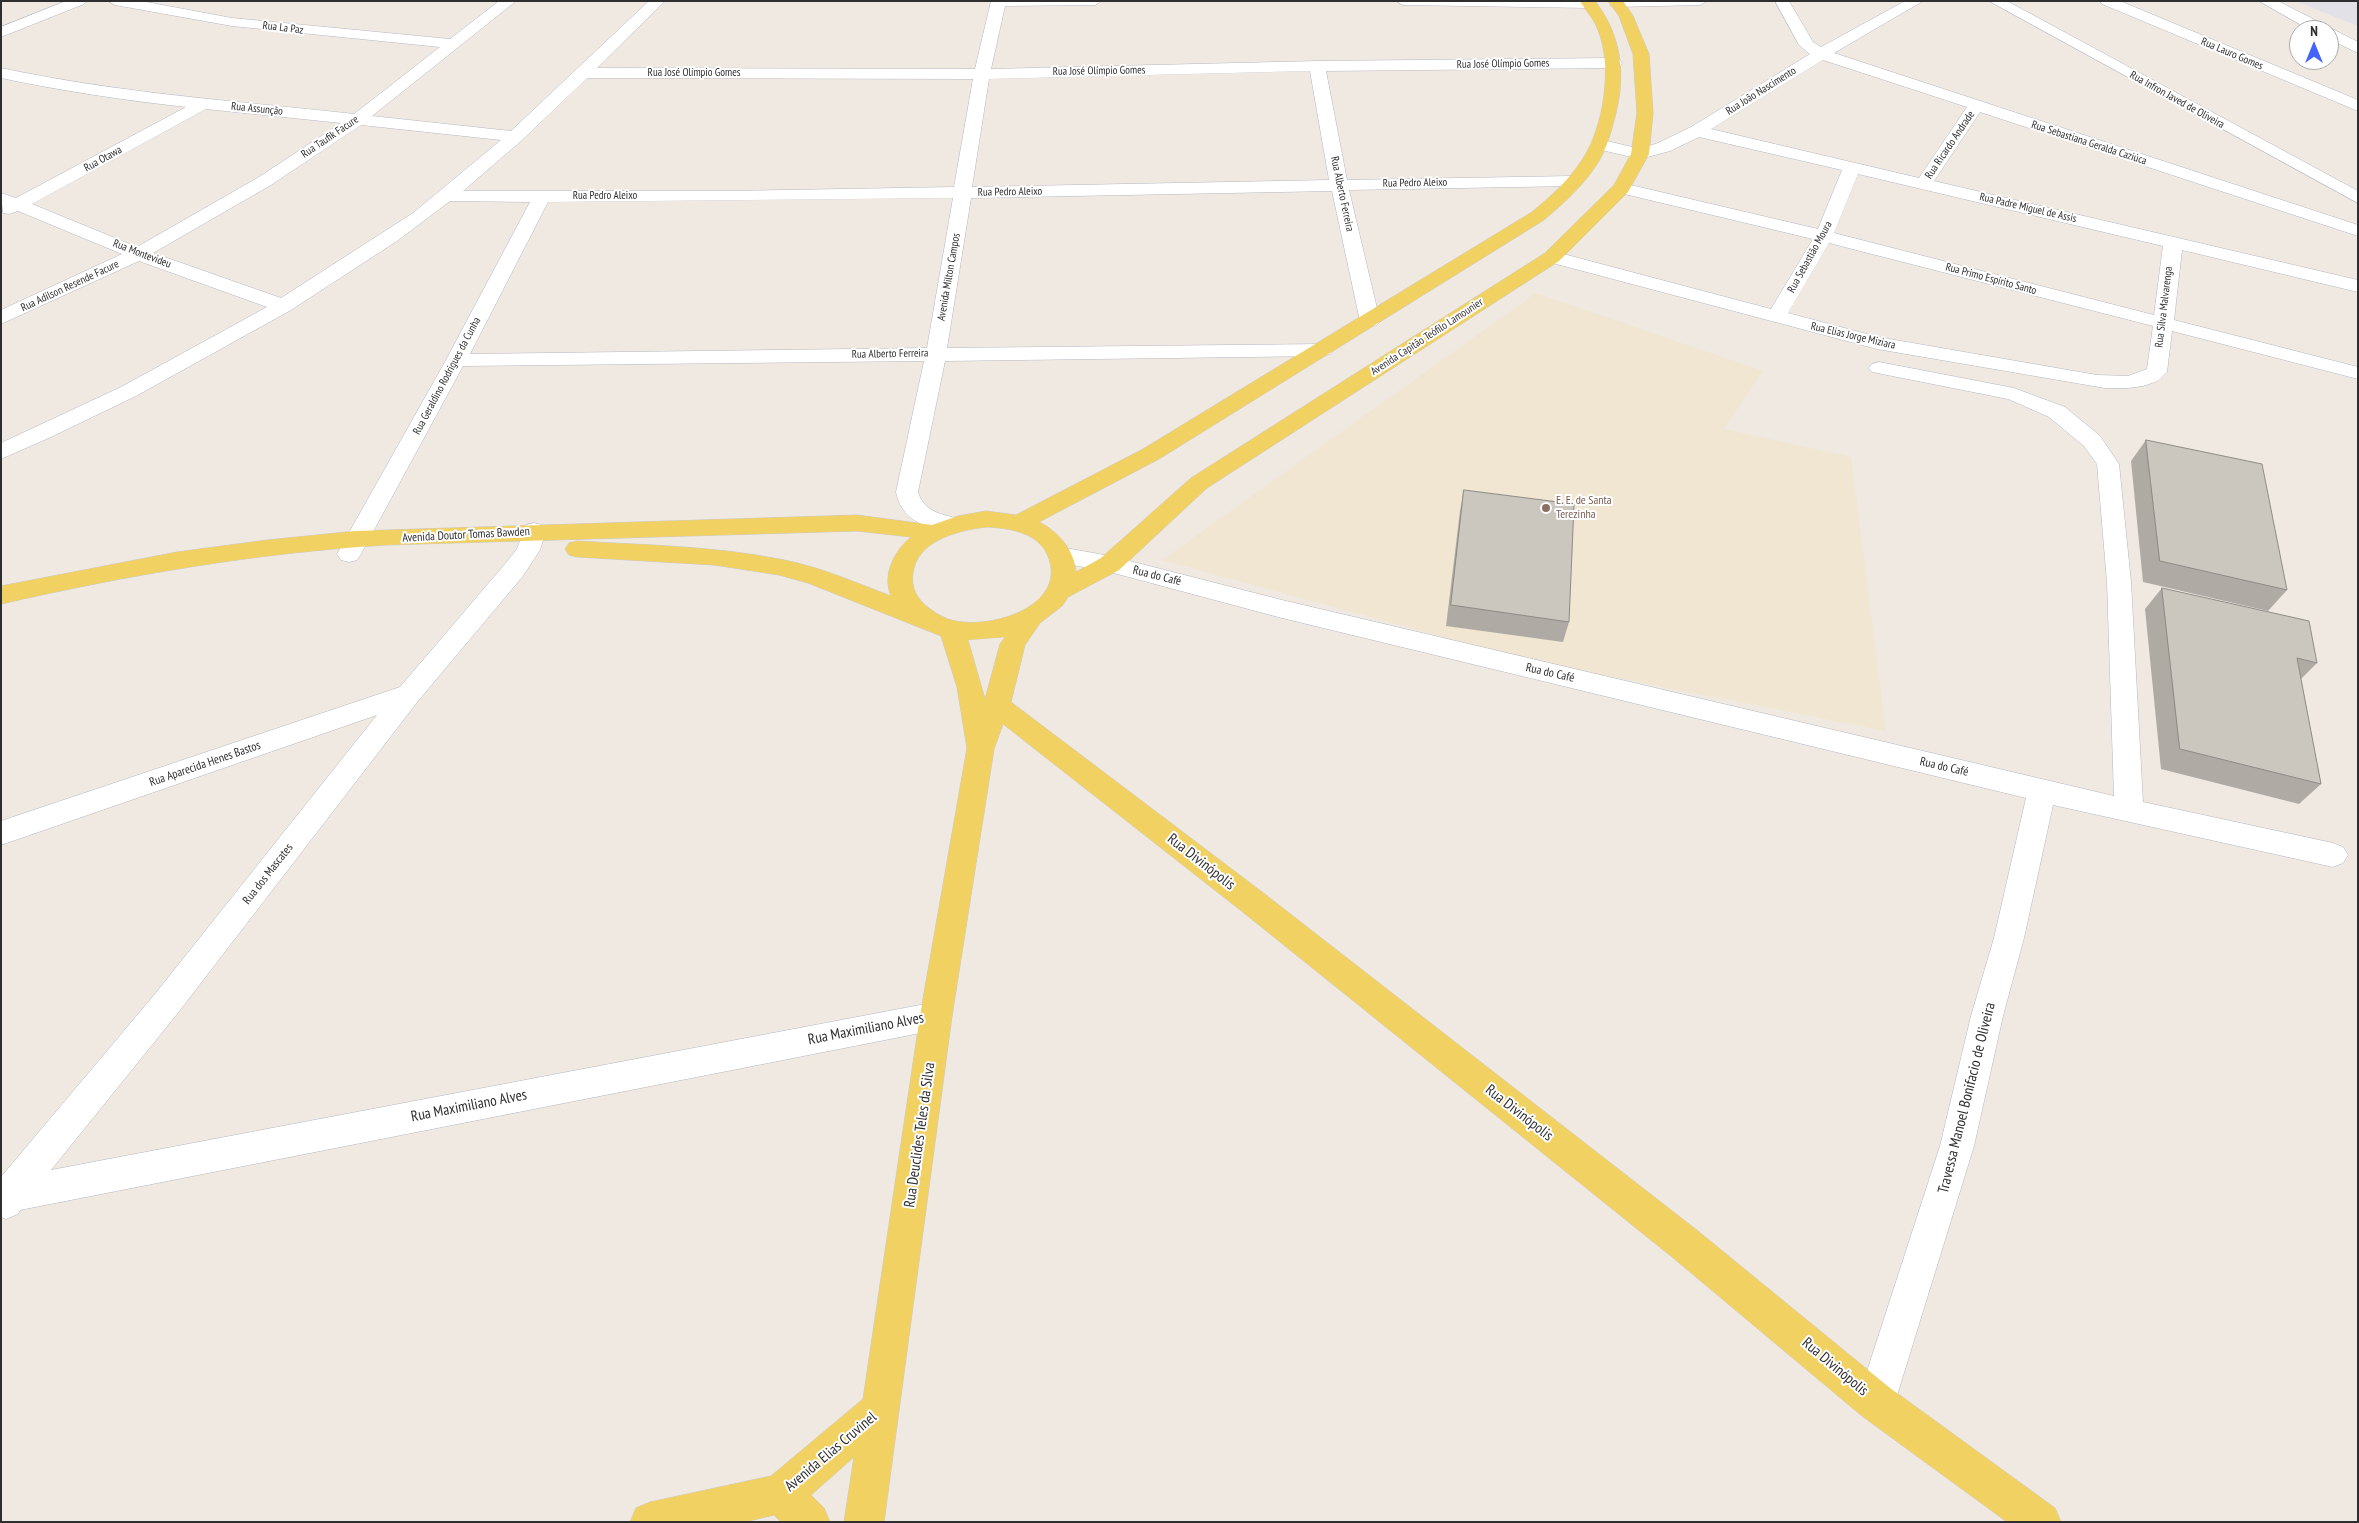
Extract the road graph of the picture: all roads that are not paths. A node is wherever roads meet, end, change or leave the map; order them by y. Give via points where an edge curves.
1 (79, 1) edge
2 (114, 1) edge
3 (509, 1) edge
4 (658, 1) edge
5 (1095, 1) edge
6 (1404, 1) edge
7 (1700, 1) edge
8 (1782, 1) edge
9 (1916, 1) edge
10 (1996, 1) edge
11 (2143, 1) edge
12 (2266, 1) edge
13 (998, 2) edge
14 (1616, 2) edge
15 (2109, 2) edge
16 (1589, 3) edge
17 (2303, 20) edge
18 (1, 34) edge
19 (2339, 38) edge
20 (452, 44) junction
21 (2358, 48) edge
22 (1821, 54) junction
23 (1614, 63) junction
24 (1317, 66) junction
25 (1, 73) edge
26 (583, 73) junction
27 (982, 74) junction
28 (203, 104) junction
29 (1976, 106) junction
30 (2358, 106) edge
31 (358, 119) junction
32 (1697, 131) junction
33 (514, 137) junction
34 (1599, 144) junction
35 (1640, 154) junction
36 (1852, 168) junction
37 (1573, 181) junction
38 (1339, 184) junction
39 (1924, 184) junction
40 (1622, 188) junction
41 (964, 194) junction
42 (447, 196) junction
43 (542, 197) junction
44 (1, 198) edge
45 (2358, 198) edge
46 (20, 205) junction
47 (1, 212) edge
48 (2358, 230) edge
49 (1824, 236) junction
50 (2173, 242) junction
51 (138, 254) junction
52 (1552, 257) junction
53 (2358, 286) edge
54 (284, 306) junction
55 (1, 318) edge
56 (1776, 318) junction
57 (1370, 321) junction
58 (2162, 324) junction
59 (1323, 350) junction
60 (936, 353) junction
61 (456, 360) junction
62 (1879, 368) dead end
63 (2157, 372) joint
64 (2358, 373) edge
65 (1, 452) edge
66 (1019, 523) junction
67 (942, 529) junction
68 (531, 541) junction
69 (354, 546) junction
70 (1060, 555) junction
71 (1110, 564) junction
72 (1062, 590) junction
73 (1, 595) edge
74 (1, 610) edge
75 (1031, 617) junction
76 (923, 618) junction
77 (951, 629) junction
78 (409, 694) junction
79 (997, 705) junction
80 (980, 749) junction
81 (2042, 790) junction
82 (2130, 810) junction
83 (1, 833) edge
84 (2333, 855) dead end
85 (936, 1016) junction
86 (4, 1203) edge
87 (1876, 1402) junction
88 (881, 1409) junction
89 (781, 1494) junction
90 (650, 1522) edge
91 (810, 1522) edge
92 (864, 1522) edge
93 (2041, 1522) edge

1 - 18 street
2 - 20 street, Rua La Paz via 242,24
3 - 20 street, Rua Taufik Facure
4 - 26 street
5 - 13 street
6 - 16 street
7 - 14 street
8 - 22 street via 1807,45
9 - 22 street, Rua João Nascimento
10 - 45 street, Rua Infron Javed de Oliveira
11 - 15 street
12 - 17 street
13 - 27 street, Avenida Milton Campos
14 - 35 main road, Avenida Capitão Teófilo Lamounier via 1626,16 1641,54 1645,113
15 - 30 street, Rua Lauro Gomes
16 - 23 main road via 1601,20
19 - 21 street
20 - 31 street, Rua Taufik Facure
22 - 29 street, Rua Sebastiana Geralda Caziúca
22 - 32 street, Rua João Nascimento
23 - 24 street, Rua José Olímpio Gomes
23 - 34 main road via 1613,96
24 - 27 street, Rua José Olímpio Gomes
24 - 38 street, Rua Alberto Ferreira
25 - 28 street, Rua Assunção via 85,90
26 - 27 street, Rua José Olímpio Gomes
26 - 33 street
27 - 41 street, Avenida Milton Campos
28 - 31 street, Rua Assunção
28 - 46 street, Rua Otawa
29 - 39 street, Rua Ricardo Andrade
29 - 48 street, Rua Sebastiana Geralda Caziúca
31 - 33 street, Rua Assunção
31 - 51 street, Rua Taufik Facure via 265,180
32 - 35 street, Rua João Nascimento
32 - 36 street, Rua Padre Miguel de Assis
33 - 42 street
34 - 35 street
34 - 37 main road via 1589,163
35 - 40 main road, Avenida Capitão Teófilo Lamounier
36 - 39 street, Rua Padre Miguel de Assis
36 - 49 street, Rua Sebastião Moura
37 - 38 street, Rua Pedro Aleixo
37 - 57 main road via 1559,199 1538,216
38 - 41 street, Rua Pedro Aleixo
38 - 57 street, Rua Alberto Ferreira
39 - 50 street, Rua Padre Miguel de Assis
40 - 49 street, Rua Primo Espírito Santo
40 - 52 main road, Avenida Capitão Teófilo Lamounier
41 - 43 street, Rua Pedro Aleixo
41 - 60 street, Avenida Milton Campos
42 - 43 street, Rua Pedro Aleixo
42 - 54 street via 382,243
43 - 61 street, Rua Geraldino Rodrigues da Cunha
44 - 46 street, Rua Montevideu
46 - 47 street, Rua Otawa
46 - 51 street, Rua Montevideu
49 - 56 street, Rua Sebastião Moura
49 - 58 street, Rua Primo Espírito Santo
50 - 53 street, Rua Padre Miguel de Assis
50 - 58 street, Rua Silva Malvarenga
51 - 54 street, Rua Montevideu
51 - 55 street, Rua Adilson Resende Facure
52 - 56 street, Rua Elias Jorge Miziara
52 - 71 main road, Avenida Capitão Teófilo Lamounier via 1199,483
54 - 65 street via 77,417
56 - 63 street, Rua Elias Jorge Miziara via 1877,343 2098,381 2132,382
57 - 59 main road
58 - 63 street, Rua Silva Malvarenga
58 - 64 street, Rua Primo Espírito Santo
59 - 60 street, Rua Alberto Ferreira
59 - 66 main road via 1151,454
60 - 61 street, Rua Alberto Ferreira
60 - 67 street, Avenida Milton Campos via 907,492 914,511
61 - 69 street, Rua Geraldino Rodrigues da Cunha
62 - 82 street via 2014,394 2057,412 2092,441 2108,464 2119,582
66 - 67 main road via 986,519
66 - 70 main road via 1051,540
67 - 68 main road, Avenida Doutor Tomas Bawden via 857,523 591,532
67 - 76 main road via 914,547 903,565 900,584 907,603
68 - 69 main road, Avenida Doutor Tomas Bawden
68 - 76 main road, Avenida Doutor Tomas Bawden via 589,549 714,557 779,567 815,576
68 - 78 street, Rua dos Mascates via 514,570
69 - 73 main road, Avenida Doutor Tomas Bawden via 296,545 177,561
69 - 74 main road, Avenida Doutor Tomas Bawden via 178,575
70 - 71 street, Rua do Café
70 - 72 main road via 1064,569
71 - 72 main road, Avenida Capitão Teófilo Lamounier
71 - 81 street, Rua do Café via 1282,609
72 - 75 main road
75 - 77 main road via 1006,627 978,631
75 - 79 main road, Rua Deuclides Teles da Silva via 1013,644
76 - 77 main road
77 - 80 main road, Rua Deuclides Teles da Silva via 970,683
78 - 83 street, Rua Aparecida Henes Bastos
78 - 86 street, Rua dos Mascates via 166,1004
79 - 80 main road, Rua Deuclides Teles da Silva
79 - 87 main road, Rua Divinópolis via 1677,1237
80 - 85 main road, Rua Deuclides Teles da Silva
81 - 82 street, Rua do Café
81 - 87 street, Travessa Manoel Bonifacio de Oliveira via 1957,1146
82 - 84 street, Rua do Café
85 - 86 street, Rua Maximiliano Alves
85 - 88 main road, Rua Deuclides Teles da Silva
87 - 93 main road, Rua Divinópolis
88 - 89 main road, Avenida Elias Cruvinel
88 - 92 main road, Rua Deuclides Teles da Silva
89 - 90 main road, Avenida Elias Cruvinel
89 - 91 main road, Avenida Elias Cruvinel

